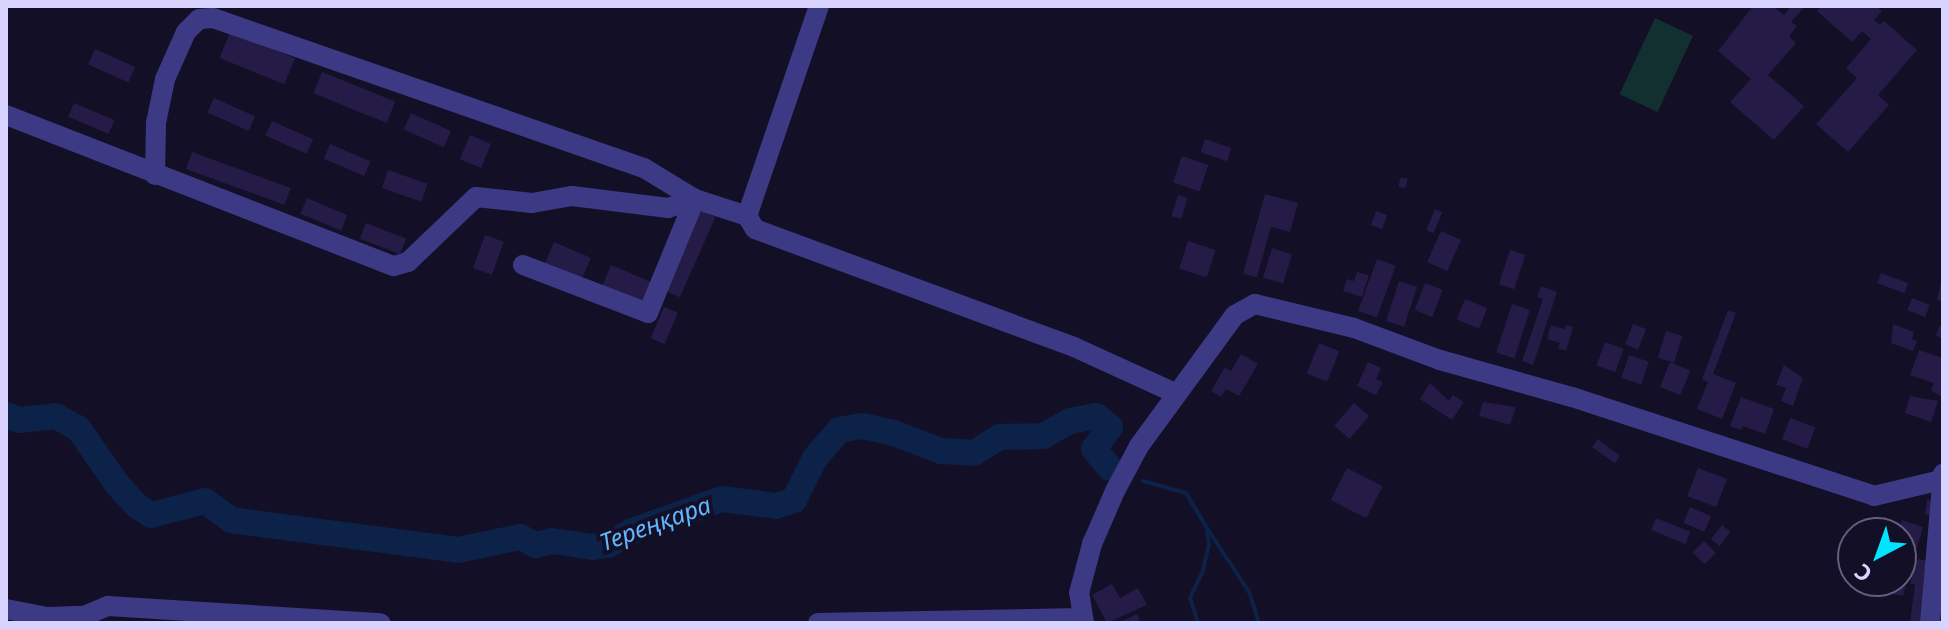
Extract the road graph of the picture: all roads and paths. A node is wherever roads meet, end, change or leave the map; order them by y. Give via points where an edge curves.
1 (819, 6) edge
2 (6, 115) edge
3 (155, 175) junction
4 (695, 199) junction
5 (747, 216) junction
6 (523, 265) dead end
7 (1177, 394) junction
8 (1942, 477) edge
9 (6, 609) edge
10 (84, 620) edge
11 (333, 621) edge
12 (1083, 621) edge
13 (380, 623) edge
14 (818, 623) edge
15 (1930, 623) edge

1 - 5 street
2 - 3 street
3 - 4 street via 394,266 408,262 476,197 532,203 572,196 668,208
3 - 4 street via 156,123 165,79 186,32 199,19 213,18 644,168
4 - 5 street
4 - 6 street via 648,313
5 - 7 street via 755,229 1074,347
7 - 8 street via 1235,315 1255,304 1354,328 1440,360 1572,397 1874,496
7 - 12 street via 1139,446 1092,544 1079,593
8 - 15 street
9 - 10 street
10 - 11 street via 108,606
11 - 13 street
12 - 14 street

